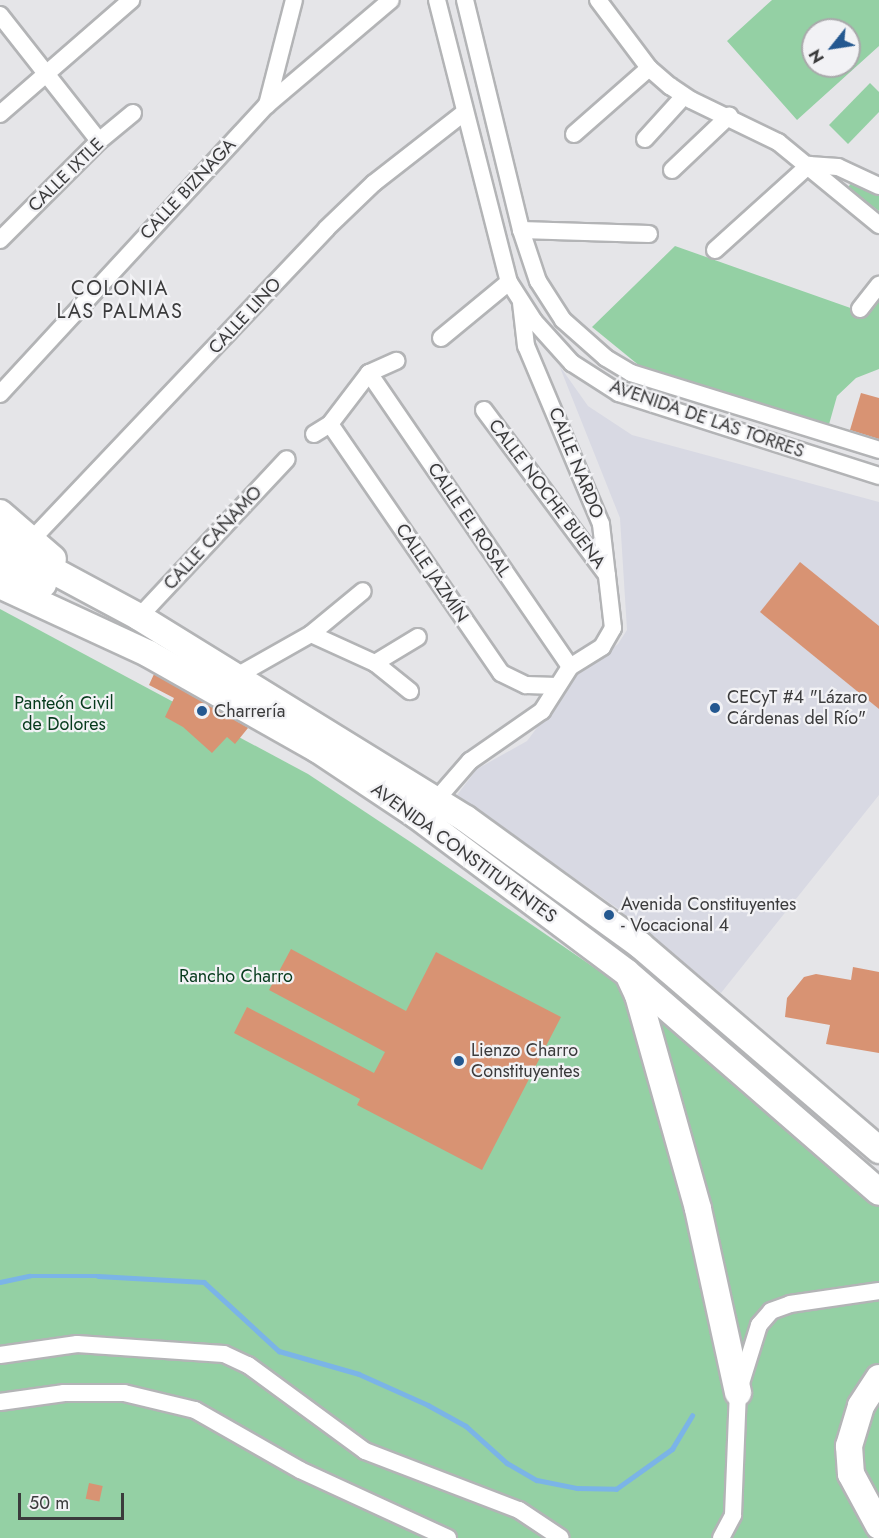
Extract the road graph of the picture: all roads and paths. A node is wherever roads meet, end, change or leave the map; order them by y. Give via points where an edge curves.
1 (131, 0) edge
2 (294, 0) edge
3 (391, 0) edge
4 (437, 0) edge
5 (465, 0) edge
6 (598, 0) edge
7 (0, 15) edge
8 (649, 68) junction
9 (44, 76) junction
10 (684, 96) junction
11 (267, 105) junction
12 (465, 112) junction
13 (134, 113) dead end
14 (0, 114) edge
15 (729, 116) junction
16 (574, 134) dead end
17 (645, 139) dead end
18 (99, 141) junction
19 (810, 165) junction
20 (506, 170) junction
21 (672, 170) dead end
22 (481, 173) junction
23 (879, 186) edge
24 (879, 225) edge
25 (520, 230) junction
26 (649, 234) dead end
27 (0, 240) edge
28 (715, 250) dead end
29 (509, 282) junction
30 (879, 285) edge
31 (521, 303) junction
32 (860, 309) dead end
33 (441, 338) dead end
34 (396, 361) dead end
35 (369, 373) junction
36 (0, 394) edge
37 (484, 410) dead end
38 (330, 423) junction
39 (314, 434) dead end
40 (832, 436) junction
41 (879, 450) edge
42 (287, 459) dead end
43 (826, 459) junction
44 (879, 476) edge
45 (0, 513) edge
46 (38, 533) dead end
47 (0, 542) edge
48 (0, 563) edge
49 (610, 578) junction
50 (0, 585) edge
51 (363, 591) dead end
52 (107, 598) junction
53 (139, 617) junction
54 (311, 634) junction
55 (418, 637) dead end
56 (375, 663) junction
57 (570, 667) junction
58 (235, 677) junction
59 (557, 686) junction
60 (410, 691) dead end
61 (257, 715) junction
62 (436, 800) junction
63 (627, 972) junction
64 (879, 1150) edge
65 (879, 1192) edge
66 (879, 1291) edge
67 (0, 1355) edge
68 (879, 1378) edge
69 (738, 1393) junction
70 (0, 1402) edge
71 (879, 1526) edge
72 (448, 1538) edge
73 (561, 1538) edge
74 (721, 1538) edge

1 - 9 street
2 - 11 street
3 - 11 street, CALLE BIZNAGA
4 - 12 street, AVENIDA DE LAS TORRES
5 - 20 street, AVENIDA DE LAS TORRES
6 - 8 street
7 - 9 street
8 - 10 street
8 - 16 street
9 - 14 street
9 - 18 street
10 - 15 street
10 - 17 street
11 - 36 street, CALLE BIZNAGA
12 - 22 street, AVENIDA DE LAS TORRES
12 - 46 street, CALLE LINO via 374,183 326,229
13 - 18 street, CALLE IXTLE
15 - 19 street via 778,142
15 - 21 street
18 - 27 street, CALLE IXTLE
19 - 23 street via 838,167
19 - 24 street
19 - 28 street
20 - 22 street
20 - 25 street, AVENIDA DE LAS TORRES
22 - 29 street, AVENIDA DE LAS TORRES
25 - 26 street
25 - 40 street, AVENIDA DE LAS TORRES via 549,302 582,340 606,358 661,385
29 - 31 street, AVENIDA DE LAS TORRES
29 - 33 street
30 - 32 street
31 - 43 street, AVENIDA DE LAS TORRES via 572,363 619,393
31 - 49 street, CALLE NARDO via 526,346 595,506
34 - 35 street
35 - 38 street
35 - 57 street, CALLE EL ROSAL
37 - 49 street, CALLE NOCHE BUENA
38 - 39 street
38 - 59 street, CALLE JAZMÍN via 501,673 526,684
40 - 41 street, AVENIDA DE LAS TORRES
40 - 43 street
42 - 53 street, CALLE CAÑAMO
43 - 44 street, AVENIDA DE LAS TORRES
45 - 52 highway via 49,556
47 - 52 highway, AVENIDA CONSTITUYENTES
48 - 61 highway via 82,602 153,643
49 - 57 street, CALLE NARDO via 613,628 602,647
50 - 61 highway, AVENIDA CONSTITUYENTES via 149,654
51 - 54 street
52 - 53 highway, AVENIDA CONSTITUYENTES
53 - 58 highway, AVENIDA CONSTITUYENTES
54 - 56 street
54 - 58 street
55 - 56 street
56 - 60 street
57 - 59 street
58 - 62 highway, AVENIDA CONSTITUYENTES
59 - 62 street via 542,711 470,761
61 - 63 highway, AVENIDA CONSTITUYENTES via 416,815
62 - 64 highway, AVENIDA CONSTITUYENTES via 640,945
63 - 65 highway, AVENIDA CONSTITUYENTES
63 - 69 highway via 638,995 698,1209
66 - 69 street via 790,1304 771,1311 759,1325
67 - 73 street via 77,1344 161,1346 224,1354 248,1365 365,1451 519,1510
68 - 71 highway via 861,1406 849,1446 851,1474
69 - 74 street via 733,1515
70 - 72 street via 64,1393 124,1393 195,1410 300,1470

